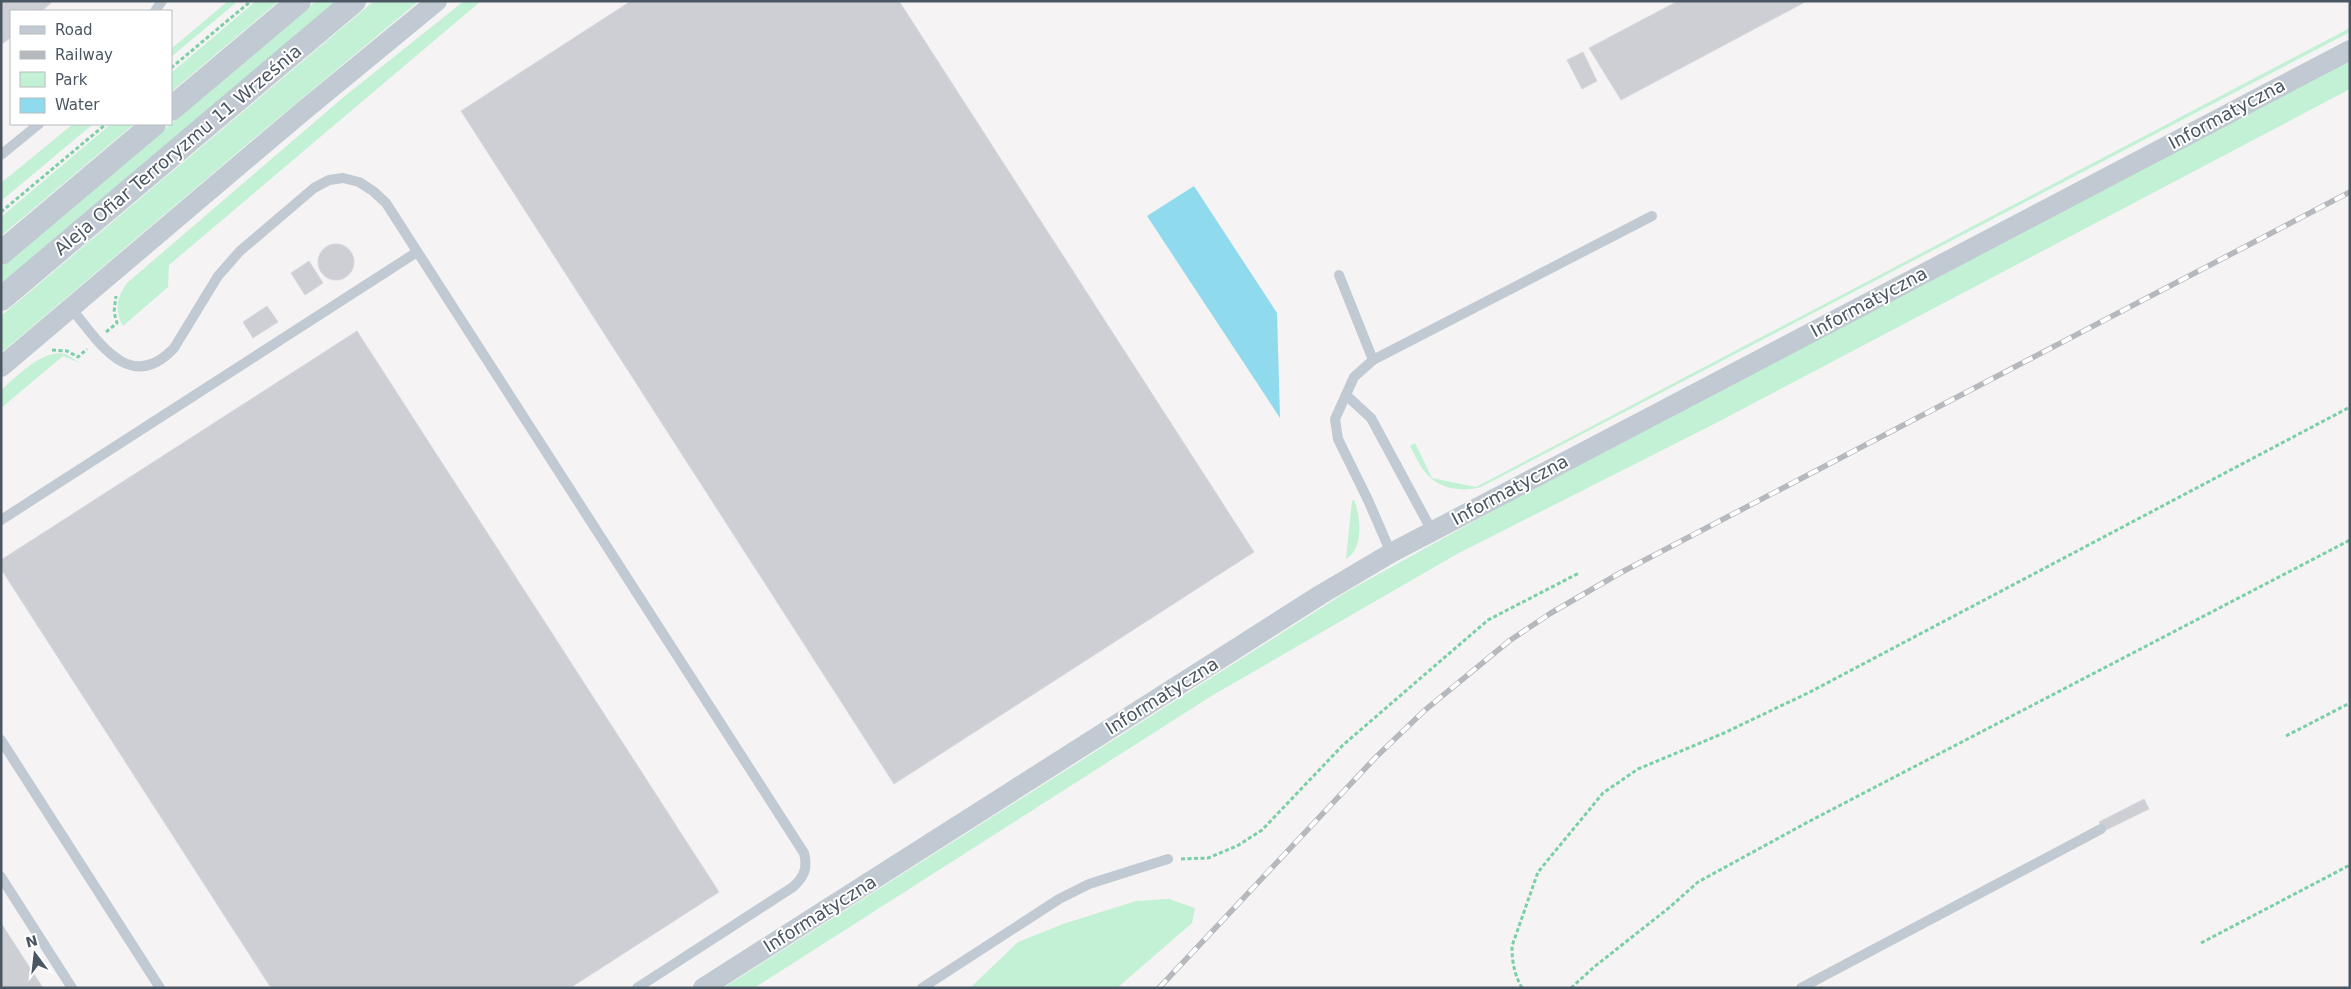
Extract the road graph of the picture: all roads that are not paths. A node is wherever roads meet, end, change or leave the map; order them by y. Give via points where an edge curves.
1 (299, 1) edge
2 (354, 1) edge
3 (437, 1) edge
4 (2350, 50) edge
5 (172, 108) edge
6 (38, 125) edge
7 (153, 125) edge
8 (1, 156) edge
9 (1652, 216) dead end
10 (417, 252) junction
11 (1, 253) edge
12 (1339, 275) dead end
13 (1, 299) edge
14 (71, 308) junction
15 (1373, 360) junction
16 (1, 367) edge
17 (1346, 395) junction
18 (1, 520) edge
19 (1432, 531) junction
20 (1391, 553) junction
21 (1, 740) edge
22 (2101, 829) dead end
23 (1168, 859) road end
24 (1, 877) edge
25 (72, 988) edge
26 (160, 988) edge
27 (637, 988) edge
28 (703, 988) edge
29 (922, 988) edge
30 (1801, 988) edge

1 - 5 street, Aleja Ofiar Terroryzmu 11 Września
2 - 13 street, Aleja Ofiar Terroryzmu 11 Września
3 - 14 street
4 - 19 street, Informatyczna
6 - 8 lane
7 - 11 street, Aleja Ofiar Terroryzmu 11 Września
9 - 15 lane
10 - 14 lane via 386,203 373,191 359,182 343,178 329,180 314,188 240,251 218,276 174,348 154,364 133,366 113,357
10 - 18 lane
10 - 27 lane via 806,861 801,879 794,887
12 - 15 lane
14 - 16 street
15 - 17 lane via 1354,377
17 - 19 lane via 1371,418
17 - 20 lane via 1335,418 1338,439
19 - 20 street, Informatyczna
20 - 28 street, Informatyczna
21 - 26 lane
22 - 30 lane
23 - 29 lane via 1089,884 1059,899
24 - 25 lane

